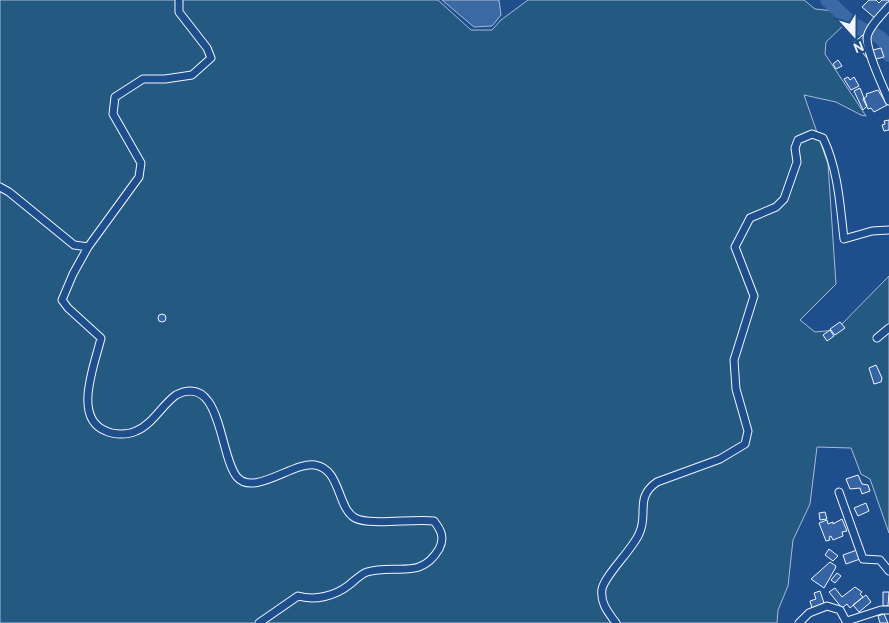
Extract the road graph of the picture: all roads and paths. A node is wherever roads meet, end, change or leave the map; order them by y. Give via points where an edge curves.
1 (180, 0) edge
2 (889, 6) edge
3 (889, 101) edge
4 (0, 187) edge
5 (889, 230) edge
6 (88, 247) junction
7 (889, 328) edge
8 (877, 338) dead end
9 (839, 492) dead end
10 (889, 571) edge
11 (889, 610) edge
12 (847, 622) edge
13 (259, 623) edge
14 (616, 623) edge
15 (799, 623) edge

1 - 6 street via 179,12 211,58 192,76 142,79 115,96 112,114 141,163 139,177
2 - 3 street via 867,38
4 - 6 street via 74,245
5 - 14 street via 844,239 838,186 828,148 823,138 812,134 798,140 795,148 797,162 784,199 776,207 750,218 735,247 754,296 734,360 736,389 748,431 744,444 728,456 657,482 648,489 640,532 603,586 601,599
6 - 13 street via 62,300 101,338 87,401 90,420 97,428 116,434 136,431 176,395 183,392 199,394 216,415 230,468 238,479 263,481 311,464 319,466 335,481 355,518 375,521 421,519 434,521 441,530 443,543 423,567 408,571 383,569 366,572 343,590 324,597 298,596
7 - 8 street
9 - 10 street via 863,559 880,560
11 - 12 street
12 - 15 street via 840,610 827,606 809,613

